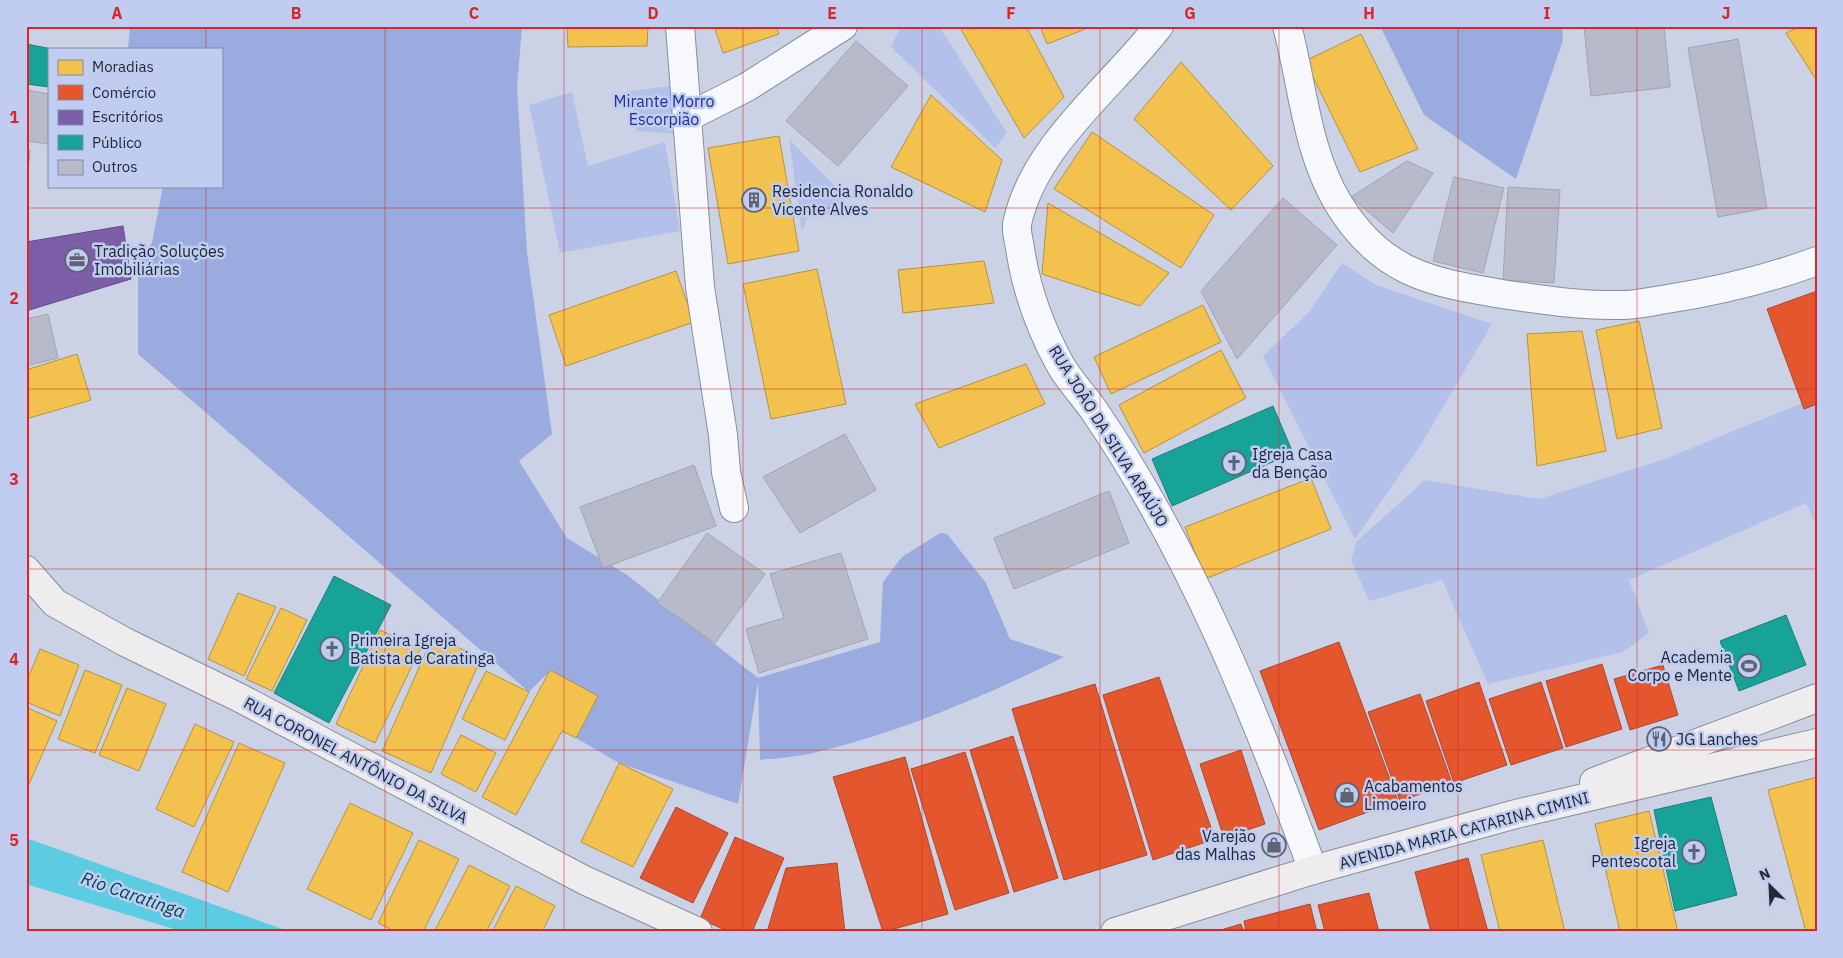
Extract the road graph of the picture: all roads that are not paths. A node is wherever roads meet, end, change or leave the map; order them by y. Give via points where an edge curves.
1 (680, 26) edge
2 (843, 26) edge
3 (1159, 26) edge
4 (1287, 26) edge
5 (686, 118) junction
6 (1817, 261) edge
7 (734, 508) dead end
8 (26, 570) edge
9 (1817, 698) edge
10 (1817, 743) edge
11 (1516, 814) junction
12 (1312, 870) junction
13 (696, 931) edge
14 (1115, 932) edge

1 - 5 street
2 - 5 street via 747,87
3 - 12 street, RUA JOÃO DA SILVA ARAÚJO via 1052,150 1026,191 1016,228 1024,274 1048,341 1062,368 1122,450 1188,569 1235,670
4 - 6 street via 1309,132 1324,178 1368,243 1411,273 1454,286 1558,302 1624,305 1706,293 1774,277
5 - 7 street via 700,287
8 - 13 main road, RUA CORONEL ANTÔNIO DA SILVA via 55,603 125,642 240,698 584,880
9 - 11 main road
10 - 11 main road, AVENIDA MARIA CATARINA CIMINI
11 - 12 main road, AVENIDA MARIA CATARINA CIMINI
12 - 14 main road, AVENIDA MARIA CATARINA CIMINI

